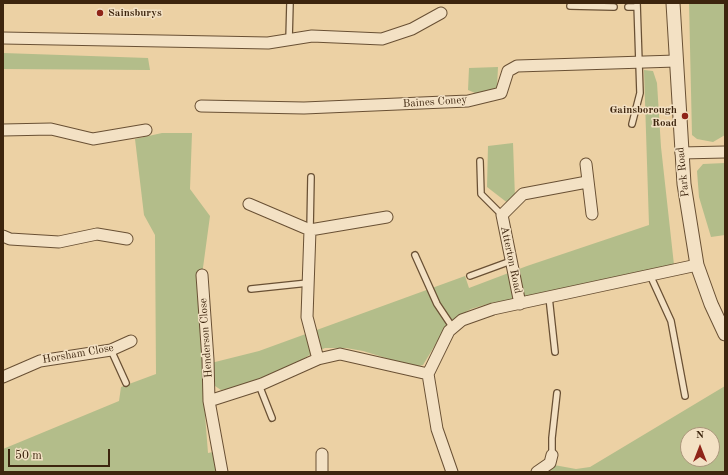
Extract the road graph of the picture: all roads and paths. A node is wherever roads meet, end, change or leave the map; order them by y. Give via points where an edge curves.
1 (290, 3) edge
2 (673, 3) edge
3 (637, 5) edge
4 (570, 6) dead end
5 (614, 6) dead end
6 (628, 7) dead end
7 (441, 13) dead end
8 (3, 38) edge
9 (289, 40) junction
10 (676, 61) junction
11 (639, 62) junction
12 (201, 106) dead end
13 (632, 124) dead end
14 (3, 130) edge
15 (146, 130) dead end
16 (725, 152) edge
17 (681, 153) junction
18 (480, 161) dead end
19 (586, 164) dead end
20 (311, 177) dead end
21 (587, 182) junction
22 (250, 204) dead end
23 (592, 214) dead end
24 (502, 215) junction
25 (387, 217) dead end
26 (310, 230) junction
27 (3, 236) edge
28 (127, 240) dead end
29 (415, 255) dead end
30 (511, 261) junction
31 (697, 265) junction
32 (650, 274) junction
33 (202, 275) dead end
34 (470, 276) dead end
35 (308, 283) junction
36 (251, 289) dead end
37 (549, 297) junction
38 (520, 304) junction
39 (453, 328) junction
40 (725, 334) edge
41 (131, 341) dead end
42 (111, 350) junction
43 (555, 352) dead end
44 (318, 359) junction
45 (428, 374) junction
46 (3, 377) edge
47 (126, 383) dead end
48 (259, 385) junction
49 (557, 393) dead end
50 (685, 396) dead end
51 (209, 401) junction
52 (272, 418) dead end
53 (322, 454) dead end
54 (552, 455) joint
55 (222, 472) edge
56 (322, 472) edge
57 (452, 472) edge
58 (537, 472) edge

1 - 9 lane
2 - 10 street, Park Road
3 - 6 lane
3 - 11 lane
4 - 5 lane
7 - 9 street via 412,29 382,39 312,36
8 - 9 street via 268,43
10 - 11 street, Baines Coney
10 - 17 street, Park Road
11 - 12 street, Baines Coney via 517,66 508,71 501,92 468,101 304,108
11 - 13 lane via 640,93
14 - 15 street via 51,129 93,139
16 - 17 street
17 - 31 street, Park Road
18 - 24 lane via 481,194
19 - 21 street
20 - 26 lane
21 - 23 street
21 - 24 street, Atterton Road via 523,194
22 - 26 street
24 - 30 street, Atterton Road
25 - 26 street
26 - 35 street
27 - 28 street via 10,239 59,242 97,234
29 - 39 lane via 437,304
30 - 34 lane
30 - 38 street, Atterton Road
31 - 32 street, Atterton Road
31 - 40 street, Park Road
32 - 37 street, Atterton Road
32 - 50 lane via 671,321
33 - 51 street, Henderson Close
35 - 36 lane
35 - 44 street via 307,317
37 - 38 street, Atterton Road
37 - 43 lane
38 - 39 street, Atterton Road via 493,309 462,320
39 - 45 street, Atterton Road via 449,331
41 - 42 street, Horsham Close
42 - 46 street, Horsham Close via 40,360
42 - 47 lane
44 - 45 street via 340,354
44 - 48 street
45 - 57 street via 437,429
48 - 51 street
48 - 52 lane
49 - 54 lane
51 - 55 street, Henderson Close
53 - 56 street
54 - 58 street via 550,463

